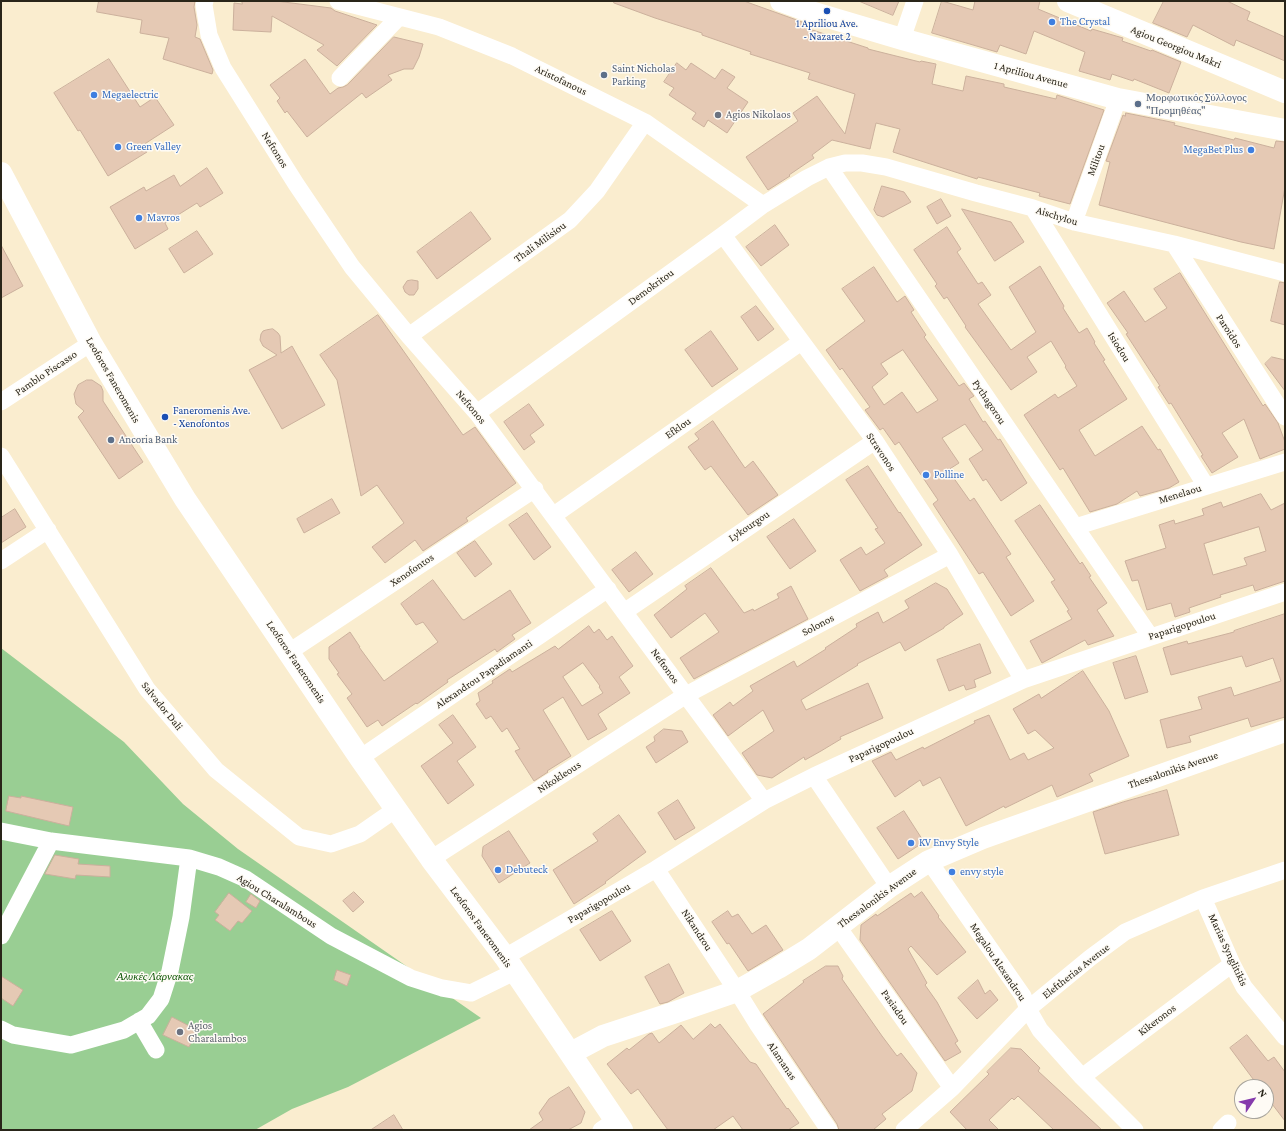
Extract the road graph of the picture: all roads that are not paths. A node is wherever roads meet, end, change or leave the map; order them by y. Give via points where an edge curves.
1 (205, 1) edge
2 (340, 1) edge
3 (781, 1) edge
4 (915, 1) edge
5 (1075, 3) edge
6 (399, 17) junction
7 (902, 39) junction
8 (340, 78) dead end
9 (1285, 92) edge
10 (1118, 99) junction
11 (645, 122) junction
12 (1285, 130) edge
13 (829, 167) junction
14 (1, 173) edge
15 (763, 205) junction
16 (1033, 208) junction
17 (1074, 222) junction
18 (723, 235) junction
19 (1174, 244) junction
20 (1285, 273) edge
21 (409, 336) junction
22 (802, 342) junction
23 (91, 343) junction
24 (1, 402) edge
25 (478, 413) junction
26 (1285, 417) edge
27 (874, 441) junction
28 (1, 456) edge
29 (1285, 462) edge
30 (1206, 486) junction
31 (535, 489) junction
32 (554, 515) junction
33 (1075, 527) junction
34 (48, 530) junction
35 (950, 555) junction
36 (1, 561) edge
37 (608, 589) junction
38 (1285, 592) edge
39 (624, 612) junction
40 (1150, 636) junction
41 (289, 652) junction
42 (1023, 680) junction
43 (686, 695) junction
44 (1285, 731) edge
45 (360, 758) junction
46 (814, 776) junction
47 (764, 801) junction
48 (396, 809) junction
49 (1, 832) edge
50 (51, 841) junction
51 (189, 858) junction
52 (431, 859) junction
53 (929, 861) junction
54 (656, 869) junction
55 (1285, 870) edge
56 (889, 887) junction
57 (1204, 898) junction
58 (838, 926) junction
59 (1, 936) edge
60 (1232, 964) junction
61 (510, 965) junction
62 (737, 990) junction
63 (1028, 1009) junction
64 (545, 1017) junction
65 (139, 1021) junction
66 (1, 1029) edge
67 (603, 1036) junction
68 (1285, 1037) edge
69 (156, 1050) dead end
70 (571, 1053) junction
71 (1082, 1077) junction
72 (952, 1088) junction
73 (613, 1127) edge
74 (829, 1130) edge
75 (904, 1130) edge
76 (1135, 1130) edge

1 - 21 street, Neftonos via 209,36 223,68 352,267
2 - 6 street, Aristofanous
3 - 7 main road, 1 Apriliou Avenue
4 - 7 street
5 - 9 main road, Agiou Georgiou Makri
6 - 8 street
6 - 11 street, Aristofanous via 439,27 505,53
7 - 10 main road, 1 Apriliou Avenue
10 - 12 main road, 1 Apriliou Avenue
10 - 17 street, Militou
11 - 15 street, Aristofanous
11 - 21 street, Thali Milisiou via 597,191 570,220
13 - 15 street, Demokritou
13 - 16 street, Aischylou via 845,163 862,163
13 - 33 street, Pythagorou
14 - 23 main road, Leoforos Faneromenis
15 - 18 street, Demokritou
16 - 17 street, Aischylou
16 - 30 street, Isiodou
17 - 19 street, Aischylou
18 - 22 street, Stravonos
18 - 25 street, Demokritou
19 - 20 street, Aischylou
19 - 26 street, Paroidos
21 - 25 street, Neftonos
22 - 27 street, Stravonos
22 - 32 street, Efklou
23 - 24 street, Pamblo Piscasso
23 - 41 main road, Leoforos Faneromenis via 185,499
25 - 31 street, Neftonos
27 - 35 street, Stravonos
27 - 39 street, Lykourgou
28 - 34 street, Salvador Dali
29 - 30 street, Menelaou
30 - 33 street, Menelaou
31 - 32 street, Neftonos
31 - 41 street, Xenofontos
32 - 37 street, Neftonos
33 - 40 street, Pythagorou
34 - 36 street
34 - 48 street, Salvador Dali via 147,689 216,770 281,823 299,837 331,844 360,834
35 - 42 street, Stravonos
35 - 43 street, Solonos
37 - 39 street, Neftonos
37 - 45 street, Alexandrou Papadiamanti
38 - 40 street, Paparigopoulou
39 - 43 street, Neftonos
40 - 42 street, Paparigopoulou
41 - 45 main road, Leoforos Faneromenis
42 - 46 street, Paparigopoulou
43 - 47 street, Neftonos
43 - 52 street, Nikokleous
44 - 53 main road, Thessalonikis Avenue via 990,835
45 - 48 main road, Leoforos Faneromenis
46 - 47 street, Paparigopoulou
46 - 56 street
47 - 54 street, Paparigopoulou
48 - 52 main road, Leoforos Faneromenis
49 - 50 street, Agiou Charalambous
50 - 51 street, Agiou Charalambous
50 - 59 street
51 - 61 street, Agiou Charalambous via 246,879 331,936 412,978 442,988 471,993
51 - 65 street via 170,971 161,1000 148,1016
52 - 61 main road, Leoforos Faneromenis
53 - 56 main road, Thessalonikis Avenue
53 - 63 street, Megalou Alexandrou via 1023,996
54 - 61 street, Paparigopoulou
54 - 62 street, Nikandrou
55 - 57 street, Eleftherias Avenue
56 - 58 main road, Thessalonikis Avenue
57 - 60 street, Marias Synglitikis
57 - 63 street, Eleftherias Avenue via 1125,932
58 - 62 main road, Thessalonikis Avenue via 809,949
58 - 72 street, Pasiadou
60 - 68 street, Marias Synglitikis via 1244,987
60 - 71 street, Kikeronos
61 - 64 main road, Leoforos Faneromenis
62 - 67 main road, Thessalonikis Avenue
62 - 74 street, Alamanas
63 - 71 street, Megalou Alexandrou via 1040,1030
63 - 72 street, Eleftherias Avenue
64 - 67 main road via 573,1032
64 - 70 main road, Leoforos Faneromenis
65 - 66 street via 124,1030 71,1045 13,1035
65 - 69 street
67 - 70 main road, Thessalonikis Avenue
70 - 73 main road, Leoforos Faneromenis
71 - 76 street, Megalou Alexandrou
72 - 75 street, Eleftherias Avenue

